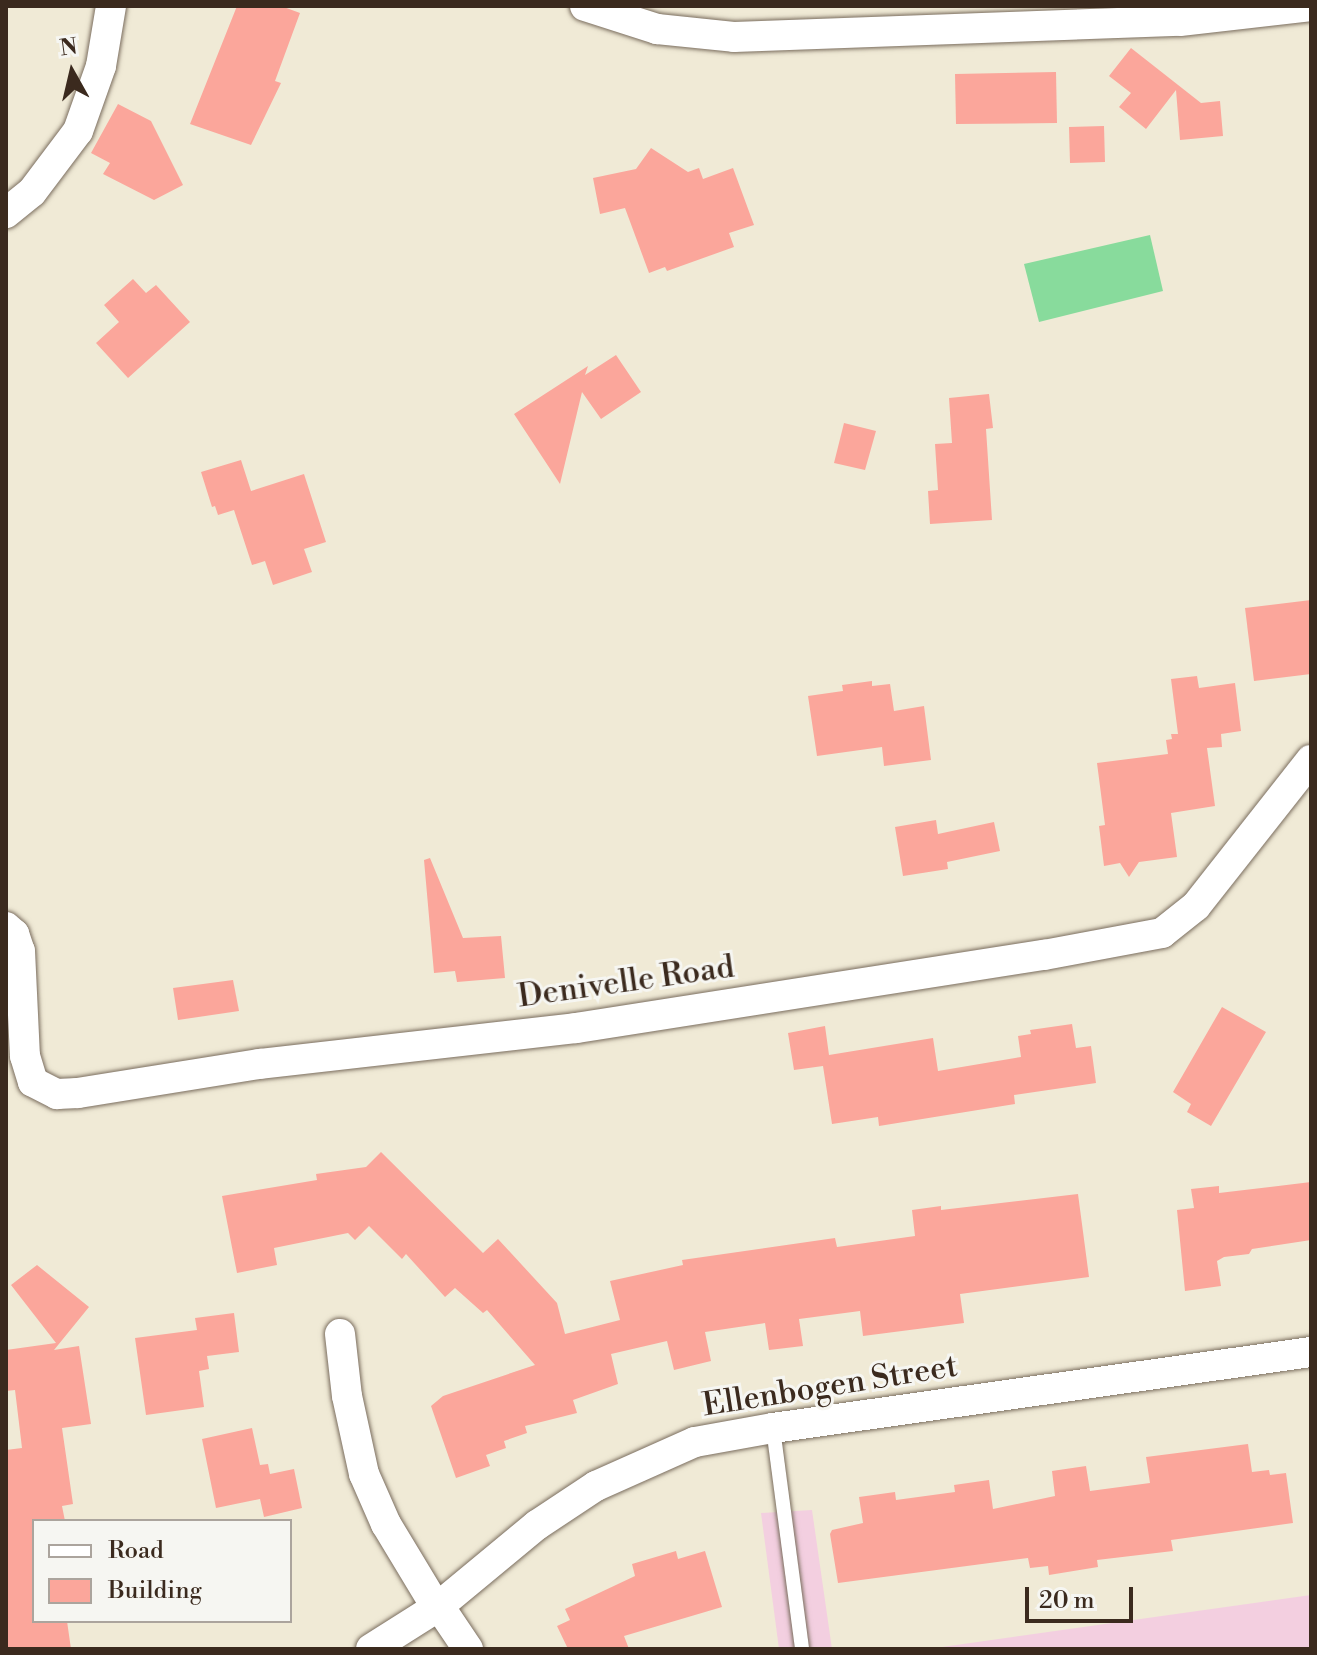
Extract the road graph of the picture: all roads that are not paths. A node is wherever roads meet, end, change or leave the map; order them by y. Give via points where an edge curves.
1 (111, 6) edge
2 (585, 6) edge
3 (1311, 6) edge
4 (6, 213) edge
5 (1311, 760) edge
6 (6, 927) edge
7 (340, 1334) dead end
8 (1311, 1352) edge
9 (773, 1428) junction
10 (438, 1607) junction
11 (371, 1649) edge
12 (468, 1649) edge
13 (802, 1649) edge

1 - 4 street via 101,66 78,131 32,192
2 - 3 street via 657,29 734,37 1180,21
5 - 6 street, Denivelle Road via 1196,906 1162,933 576,1028 260,1064 78,1093 57,1094 33,1082 25,1056 20,951
7 - 10 street via 364,1474 386,1524
8 - 9 street, Ellenbogen Street
9 - 10 street, Ellenbogen Street via 695,1442 596,1486 537,1525
9 - 13 lane
10 - 11 street, Ellenbogen Street
10 - 12 street

